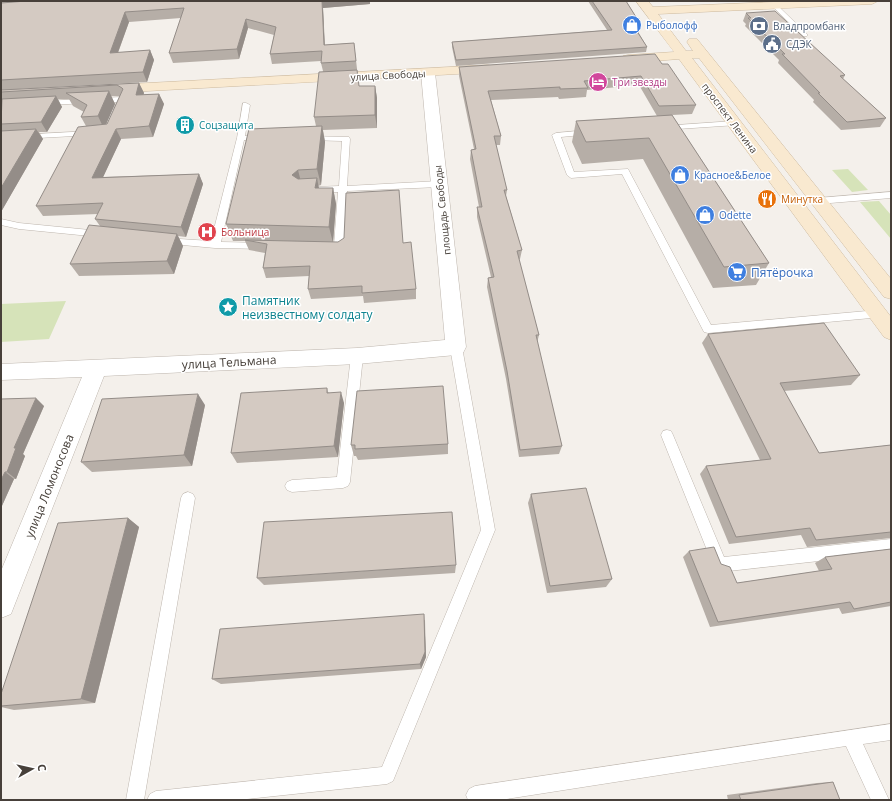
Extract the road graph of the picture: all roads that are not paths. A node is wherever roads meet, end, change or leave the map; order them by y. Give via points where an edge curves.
1 (642, 1) edge
2 (659, 1) edge
3 (872, 1) edge
4 (774, 5) junction
5 (650, 11) junction
6 (667, 11) junction
7 (677, 23) dead end
8 (805, 35) dead end
9 (687, 36) dead end
10 (702, 54) junction
11 (683, 55) junction
12 (616, 60) edge
13 (499, 68) edge
14 (428, 73) junction
15 (34, 98) joint
16 (246, 105) dead end
17 (114, 118) edge
18 (734, 123) junction
19 (656, 128) edge
20 (100, 132) edge
21 (602, 132) edge
22 (1, 138) edge
23 (241, 138) junction
24 (271, 138) edge
25 (301, 138) edge
26 (439, 184) junction
27 (343, 189) junction
28 (308, 190) edge
29 (891, 195) edge
30 (818, 200) junction
31 (1, 222) edge
32 (113, 236) edge
33 (152, 239) edge
34 (215, 245) junction
35 (277, 247) edge
36 (323, 248) edge
37 (891, 292) edge
38 (878, 314) junction
39 (891, 332) edge
40 (456, 347) junction
41 (357, 356) junction
42 (97, 367) junction
43 (1, 372) edge
44 (667, 435) dead end
45 (292, 486) dead end
46 (188, 498) dead end
47 (891, 546) edge
48 (1, 604) edge
49 (891, 732) edge
50 (851, 737) junction
51 (475, 795) dead end
52 (134, 800) edge
53 (156, 800) edge
54 (880, 800) edge

1 - 5 main road, проспект Ленина
2 - 6 main road
3 - 4 main road
4 - 6 main road
4 - 8 lane
5 - 6 main road
5 - 11 main road, проспект Ленина
6 - 7 main road
9 - 10 main road, проспект Ленина
10 - 11 main road
10 - 30 main road, проспект Ленина
11 - 12 main road
11 - 18 main road, проспект Ленина
13 - 14 main road, улица Свободы
14 - 15 main road, улица Свободы
14 - 26 street, площадь Свободы
15 - 17 lane via 122,99
16 - 23 lane
18 - 19 lane
18 - 38 main road, проспект Ленина
20 - 22 lane
21 - 38 lane via 556,135 571,175 626,171 708,329
23 - 24 lane
23 - 34 lane
25 - 27 lane via 346,139
26 - 27 lane
26 - 40 street, площадь Свободы
27 - 28 lane
27 - 36 lane via 338,248
29 - 30 lane
30 - 37 main road, проспект Ленина
31 - 32 lane
33 - 34 lane
34 - 35 lane
38 - 39 main road, проспект Ленина
40 - 41 street, улица Тельмана
40 - 53 lane via 488,530 387,775
41 - 42 street, улица Тельмана
41 - 45 lane via 343,482
42 - 43 street, улица Тельмана
42 - 48 street, улица Ломоносова
44 - 47 lane via 720,565
46 - 52 lane
49 - 50 lane
50 - 51 lane
50 - 54 lane

